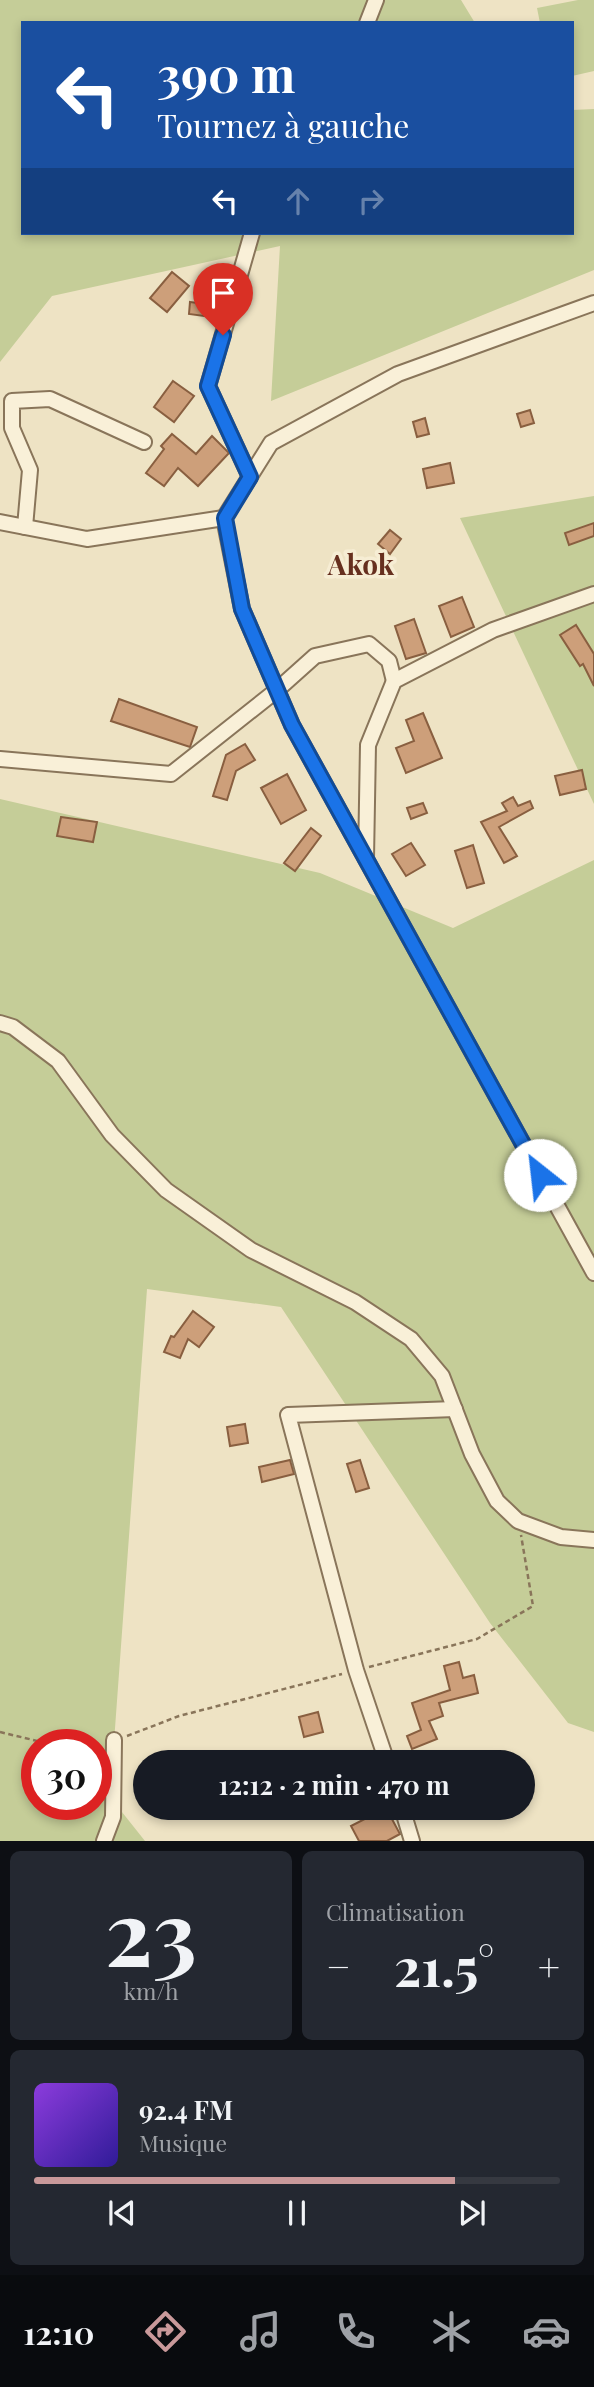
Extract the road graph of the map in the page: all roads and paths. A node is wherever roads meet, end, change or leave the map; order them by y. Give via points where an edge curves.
1 (376, 0) edge
2 (368, 21) edge
3 (251, 235) edge
4 (594, 303) edge
5 (144, 442) dead end
6 (250, 477) junction
7 (225, 518) junction
8 (0, 522) edge
9 (25, 527) junction
10 (594, 594) edge
11 (394, 681) junction
12 (277, 690) junction
13 (0, 759) edge
14 (366, 859) junction
15 (0, 1023) edge
16 (594, 1273) edge
17 (455, 1409) junction
18 (594, 1540) edge
19 (0, 1732) edge
20 (21, 1737) edge
21 (114, 1740) dead end
22 (383, 1750) edge
23 (406, 1820) edge
24 (104, 1841) edge
25 (412, 1841) edge

1 - 2 street
3 - 6 street via 208,386
4 - 6 street via 398,374 271,443
5 - 9 street via 50,399 12,401 12,428 30,470
6 - 7 street
7 - 9 street via 88,538
7 - 12 street via 242,609
8 - 9 street
10 - 11 street via 493,630
11 - 12 street via 389,661 369,644 315,656
11 - 14 street via 368,745
12 - 13 street via 172,774
12 - 14 street
14 - 16 street
15 - 17 street via 13,1027 58,1061 112,1135 166,1190 251,1250 355,1302 411,1339 442,1376
17 - 18 street via 497,1501 518,1521 561,1537
17 - 22 street via 288,1415 356,1670
19 - 20 path
21 - 24 street via 113,1817
23 - 25 street

